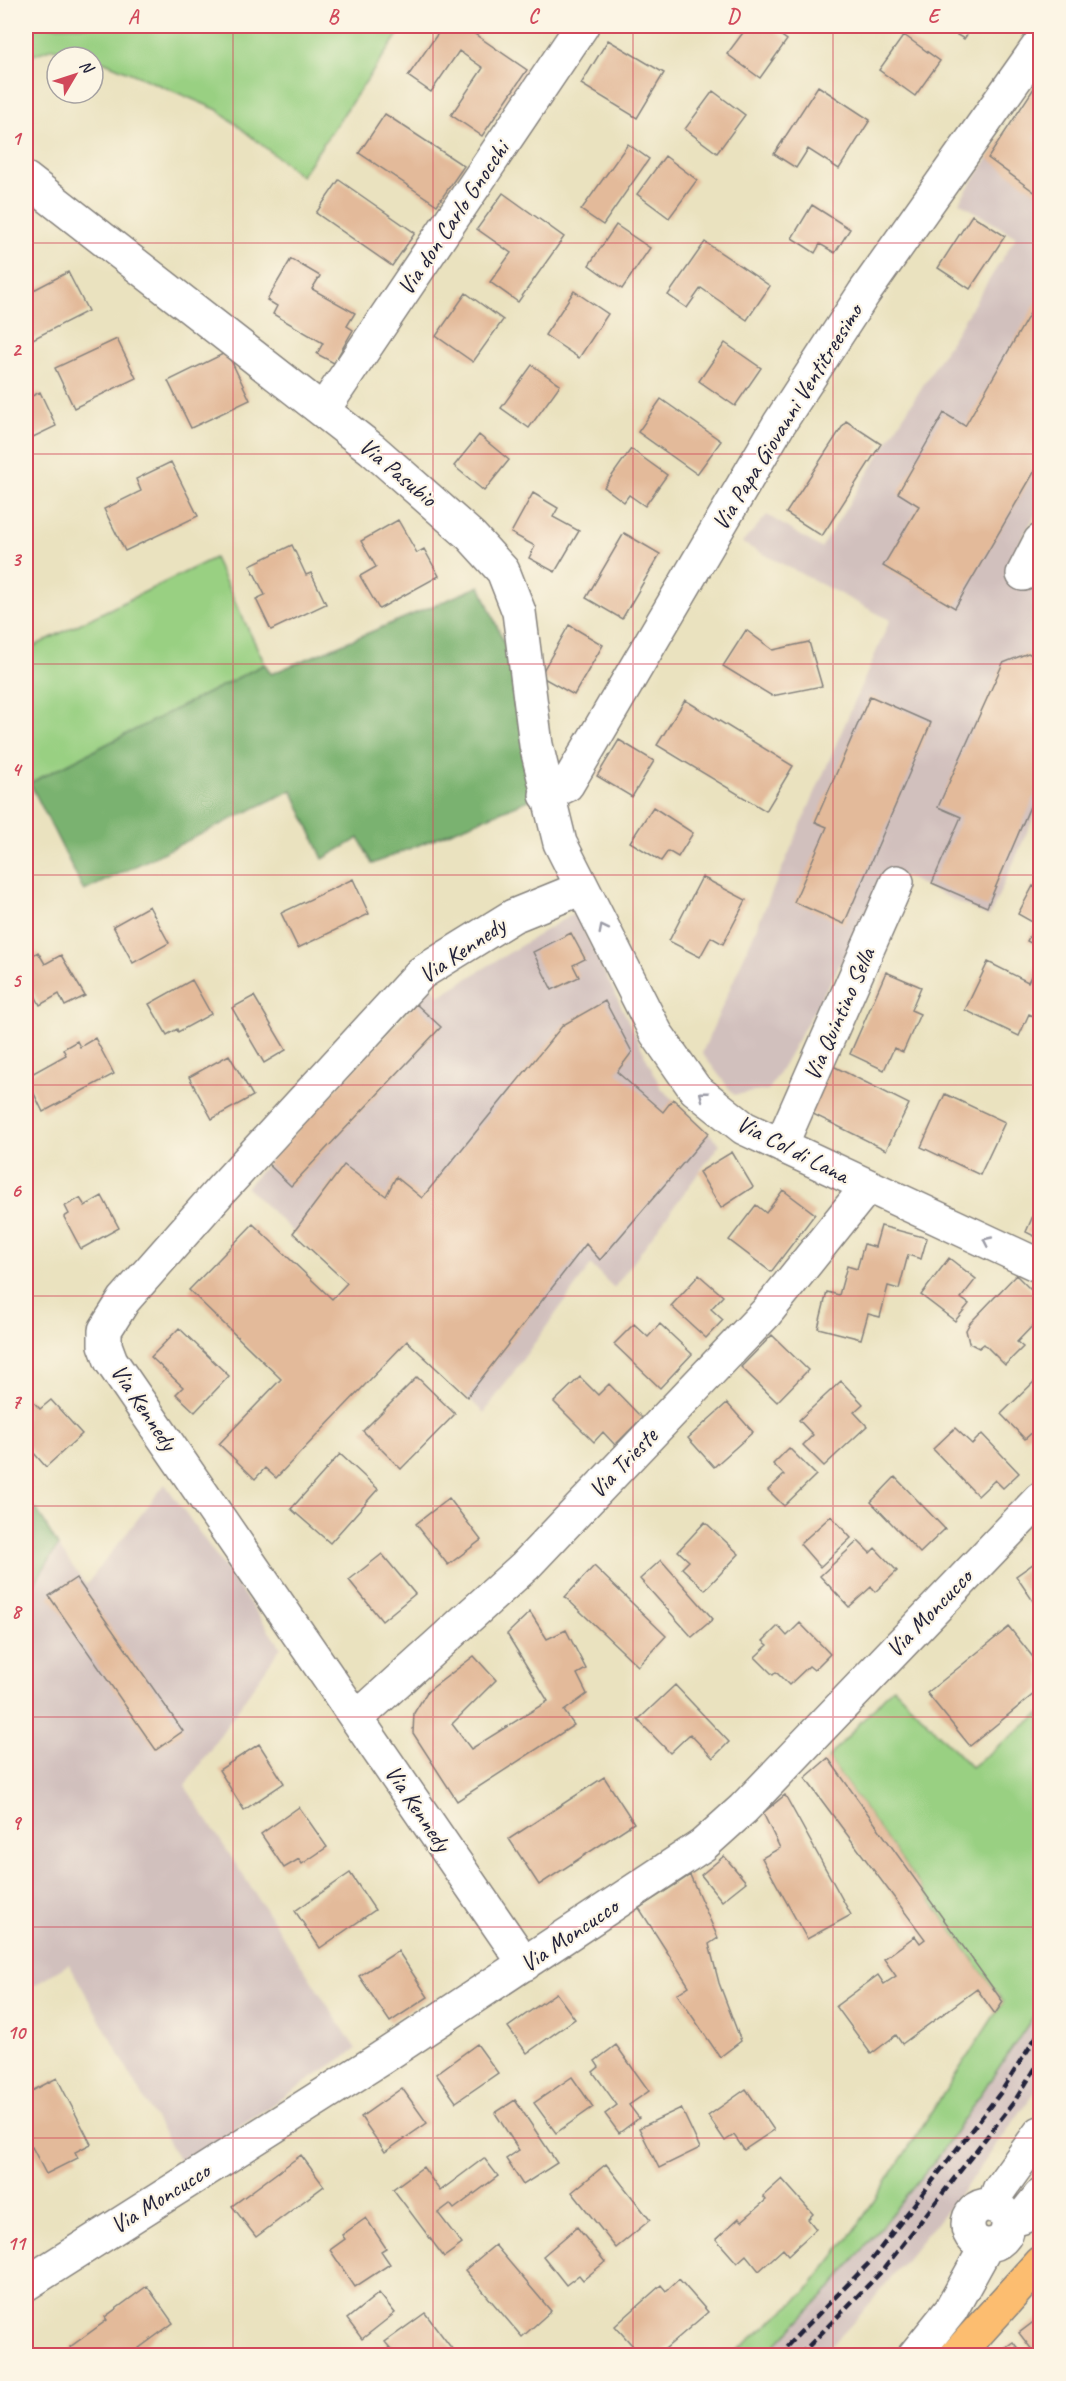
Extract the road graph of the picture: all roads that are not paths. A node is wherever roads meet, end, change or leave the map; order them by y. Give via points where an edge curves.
1 (582, 26) edge
2 (1041, 44) edge
3 (26, 179) edge
4 (323, 410) junction
5 (1041, 541) edge
6 (1023, 574) dead end
7 (546, 795) junction
8 (897, 882) dead end
9 (582, 888) junction
10 (780, 1145) junction
11 (864, 1185) junction
12 (1041, 1266) edge
13 (1041, 1499) edge
14 (357, 1718) junction
15 (525, 1964) junction
16 (1041, 2133) edge
17 (1041, 2196) edge
18 (1001, 2213) junction
19 (1041, 2263) edge
20 (26, 2284) edge
21 (914, 2355) edge
22 (956, 2355) edge

1 - 4 street, Via don Carlo Gnocchi
2 - 7 street, Via Papa Giovanni Ventitreesimo via 864,293 779,424 567,785
3 - 4 street, Via Pasubio
4 - 7 street, Via Pasubio via 424,493 503,571 519,612
5 - 6 street
7 - 9 street, Via Pasubio via 560,843
8 - 10 street, Via Quintino Sella
10 -> 9 street, Via Col di Lana via 744,1128 694,1089 656,1033
9 - 14 street, Via Kennedy via 513,916 421,973 221,1190 124,1300 105,1330 111,1361
10 - 11 street, Via Col di Lana
12 -> 11 street, Via Col di Lana
11 - 14 street, Via Trieste via 859,1197 758,1321 525,1566
13 - 15 street, Via Moncucco via 743,1809 703,1845
14 - 15 street, Via Kennedy
15 - 20 street, Via Moncucco
16 - 18 street via 999,2190
17 - 18 street via 1023,2217
18 - 21 street via 983,2206 969,2218 972,2238 987,2245 951,2310
19 - 22 main road

